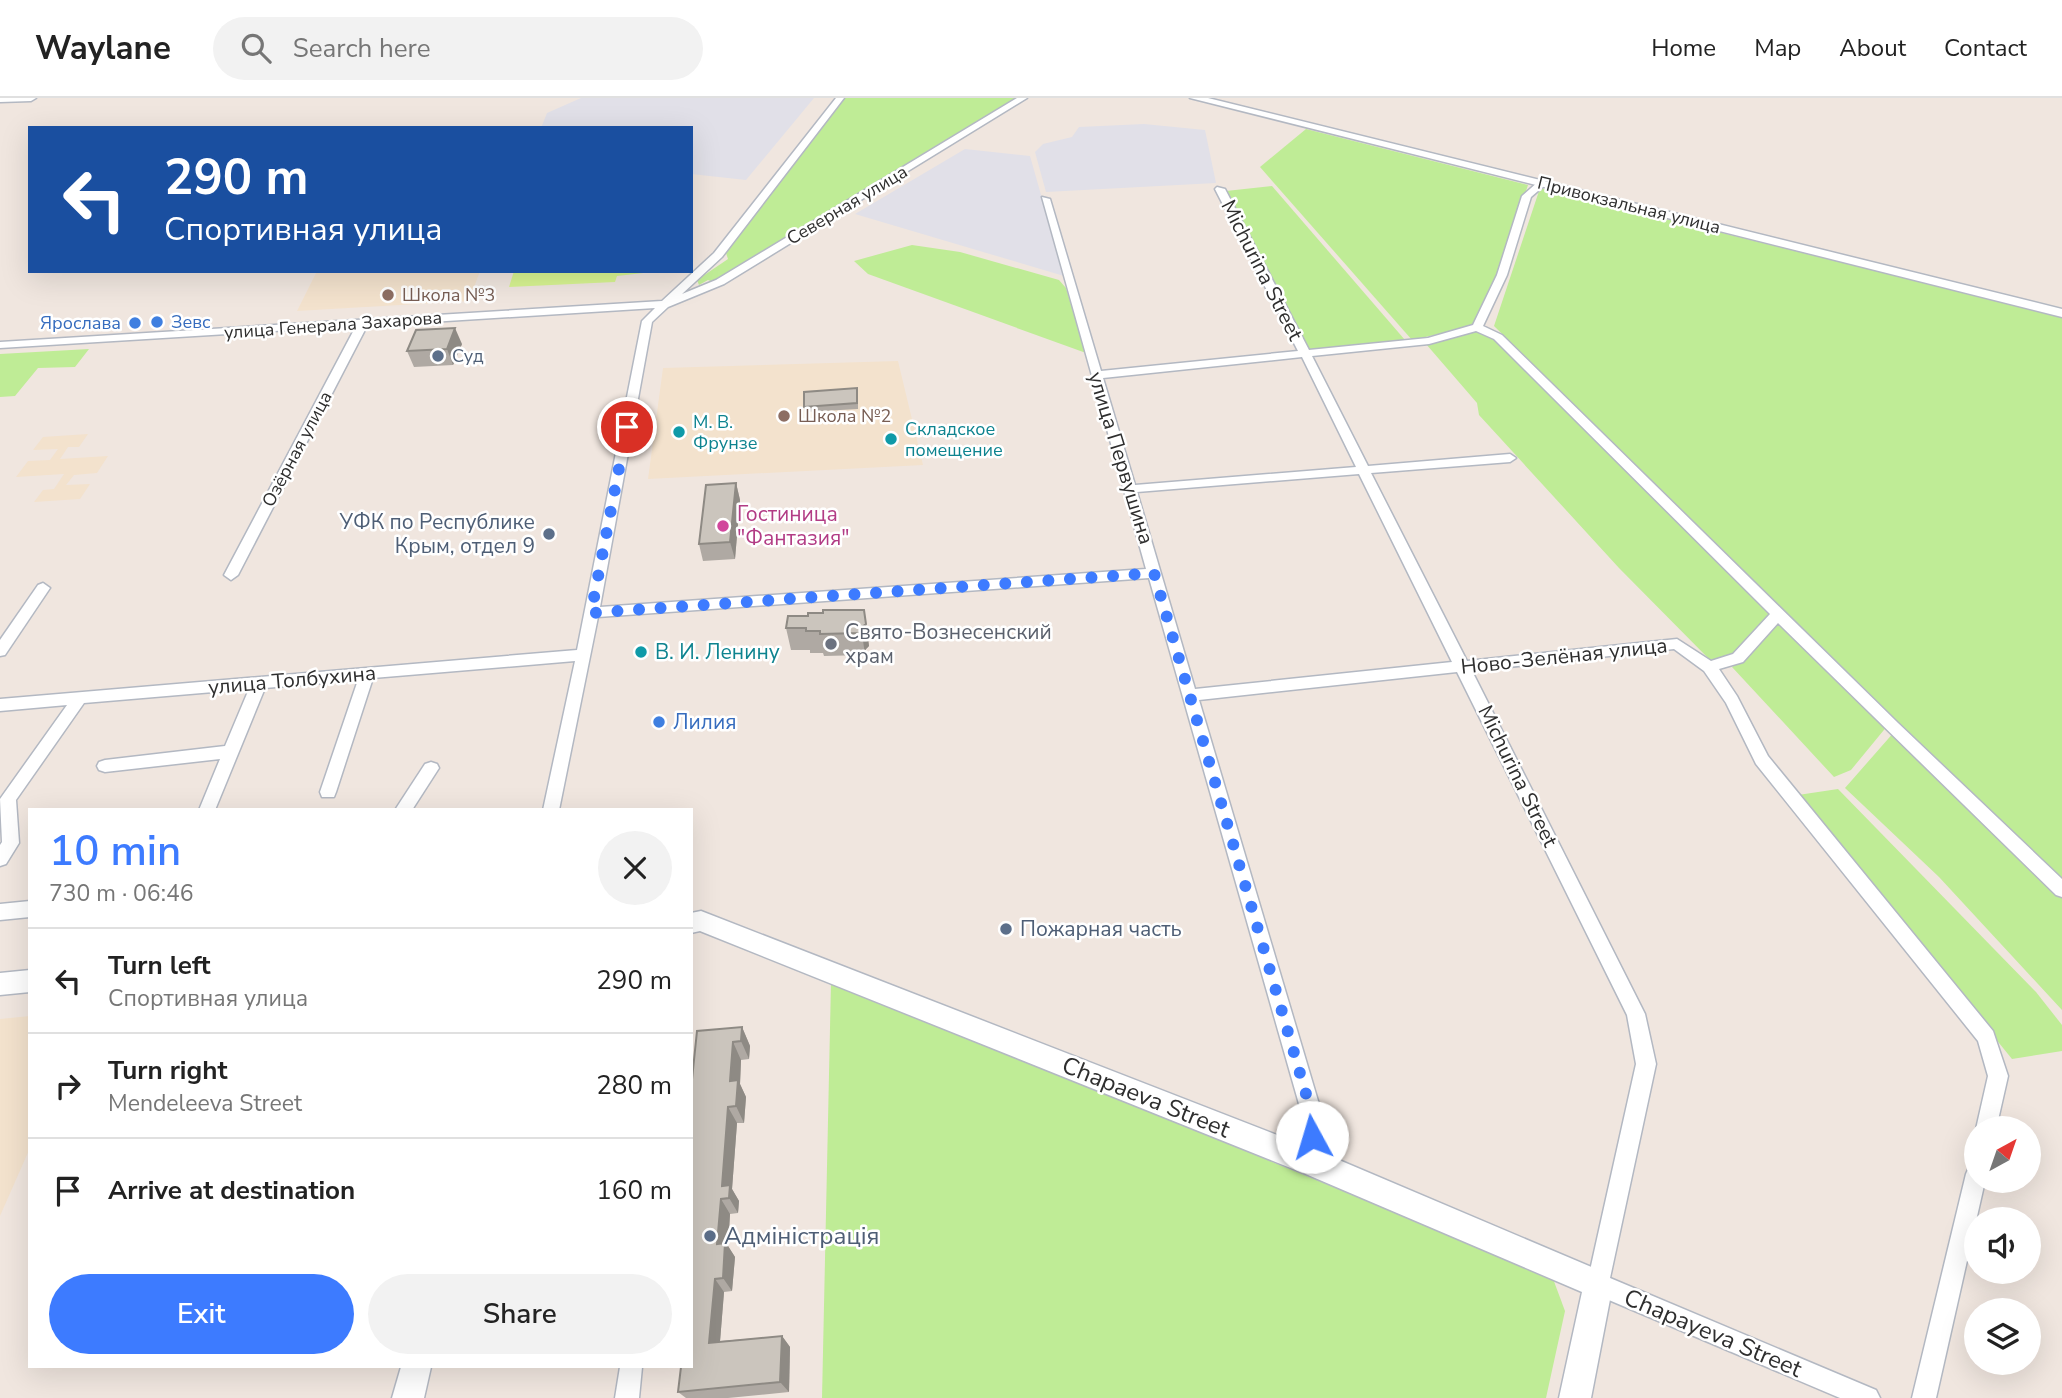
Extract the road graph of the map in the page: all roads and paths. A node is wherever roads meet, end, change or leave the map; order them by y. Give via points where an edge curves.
1 (32, 98) edge
2 (840, 98) edge
3 (1023, 98) edge
4 (1195, 98) edge
5 (0, 99) edge
6 (1542, 183) junction
7 (1220, 189) dead end
8 (1045, 199) dead end
9 (667, 304) junction
10 (2062, 313) edge
11 (363, 323) junction
12 (1477, 327) junction
13 (0, 345) edge
14 (1305, 353) junction
15 (1096, 375) junction
16 (1510, 458) dead end
17 (1362, 469) junction
18 (1130, 489) junction
19 (1154, 573) junction
20 (231, 575) dead end
21 (43, 588) dead end
22 (591, 613) junction
23 (1778, 614) junction
24 (0, 651) edge
25 (583, 655) junction
26 (1709, 667) junction
27 (1464, 668) junction
28 (367, 674) junction
29 (258, 683) junction
30 (1190, 695) junction
31 (80, 698) junction
32 (0, 705) edge
33 (230, 752) junction
34 (105, 766) dead end
35 (432, 768) dead end
36 (328, 792) dead end
37 (207, 808) edge
38 (404, 808) edge
39 (551, 808) edge
40 (0, 859) edge
41 (2062, 890) edge
42 (28, 909) edge
43 (0, 912) edge
44 (693, 923) edge
45 (28, 981) edge
46 (0, 984) edge
47 (1989, 1116) edge
48 (1313, 1164) junction
49 (1971, 1194) edge
50 (1598, 1284) junction
51 (416, 1368) edge
52 (631, 1368) edge
53 (408, 1398) edge
54 (627, 1398) edge
55 (1575, 1398) edge
56 (1868, 1398) edge
57 (1924, 1398) edge

1 - 5 main road
2 - 9 street via 718,255
3 - 9 street, Северная улица via 720,282
4 - 6 main road, Привокзальная улица
6 - 10 main road, Привокзальная улица
6 - 12 street via 1527,196 1502,275
7 - 14 street, Michurina Street
8 - 15 street, улица Первушина
9 - 11 street, улица Генерала Захарова
9 - 22 street via 647,321
11 - 13 street, улица Генерала Захарова
11 - 20 street, Озёрная улица
12 - 14 street via 1429,341
12 - 23 street via 1498,337
14 - 15 street
14 - 17 street, Michurina Street
15 - 18 street, улица Первушина
16 - 17 street
17 - 18 street
17 - 27 street, Michurina Street
18 - 19 street, улица Первушина
19 - 22 street
19 - 30 street, улица Первушина
21 - 24 street
22 - 25 street
23 - 26 street via 1738,658
23 - 41 street
25 - 28 street, улица Толбухина
25 - 39 street
26 - 27 street, Ново-Зелёная улица via 1677,644
26 - 47 street, Ново-Зелёная улица via 1732,700 1762,760 1986,1037 1998,1076
27 - 30 street, Ново-Зелёная улица
27 - 50 street, Michurina Street via 1636,1014 1646,1064
28 - 29 street, улица Толбухина
28 - 36 street
29 - 31 street, улица Толбухина
29 - 33 street
30 - 48 street, улица Первушина via 1311,1111
31 - 32 street, улица Толбухина
31 - 40 street via 8,799 11,842
33 - 34 street
33 - 37 street
35 - 38 street
42 - 43 street
44 - 48 main road, Chapaeva Street via 714,926
45 - 46 main road
48 - 50 main road, Chapaeva Street
49 - 57 street
50 - 55 main road, Michurina Street
50 - 56 street, Chapayeva Street
51 - 53 main road
52 - 54 street

